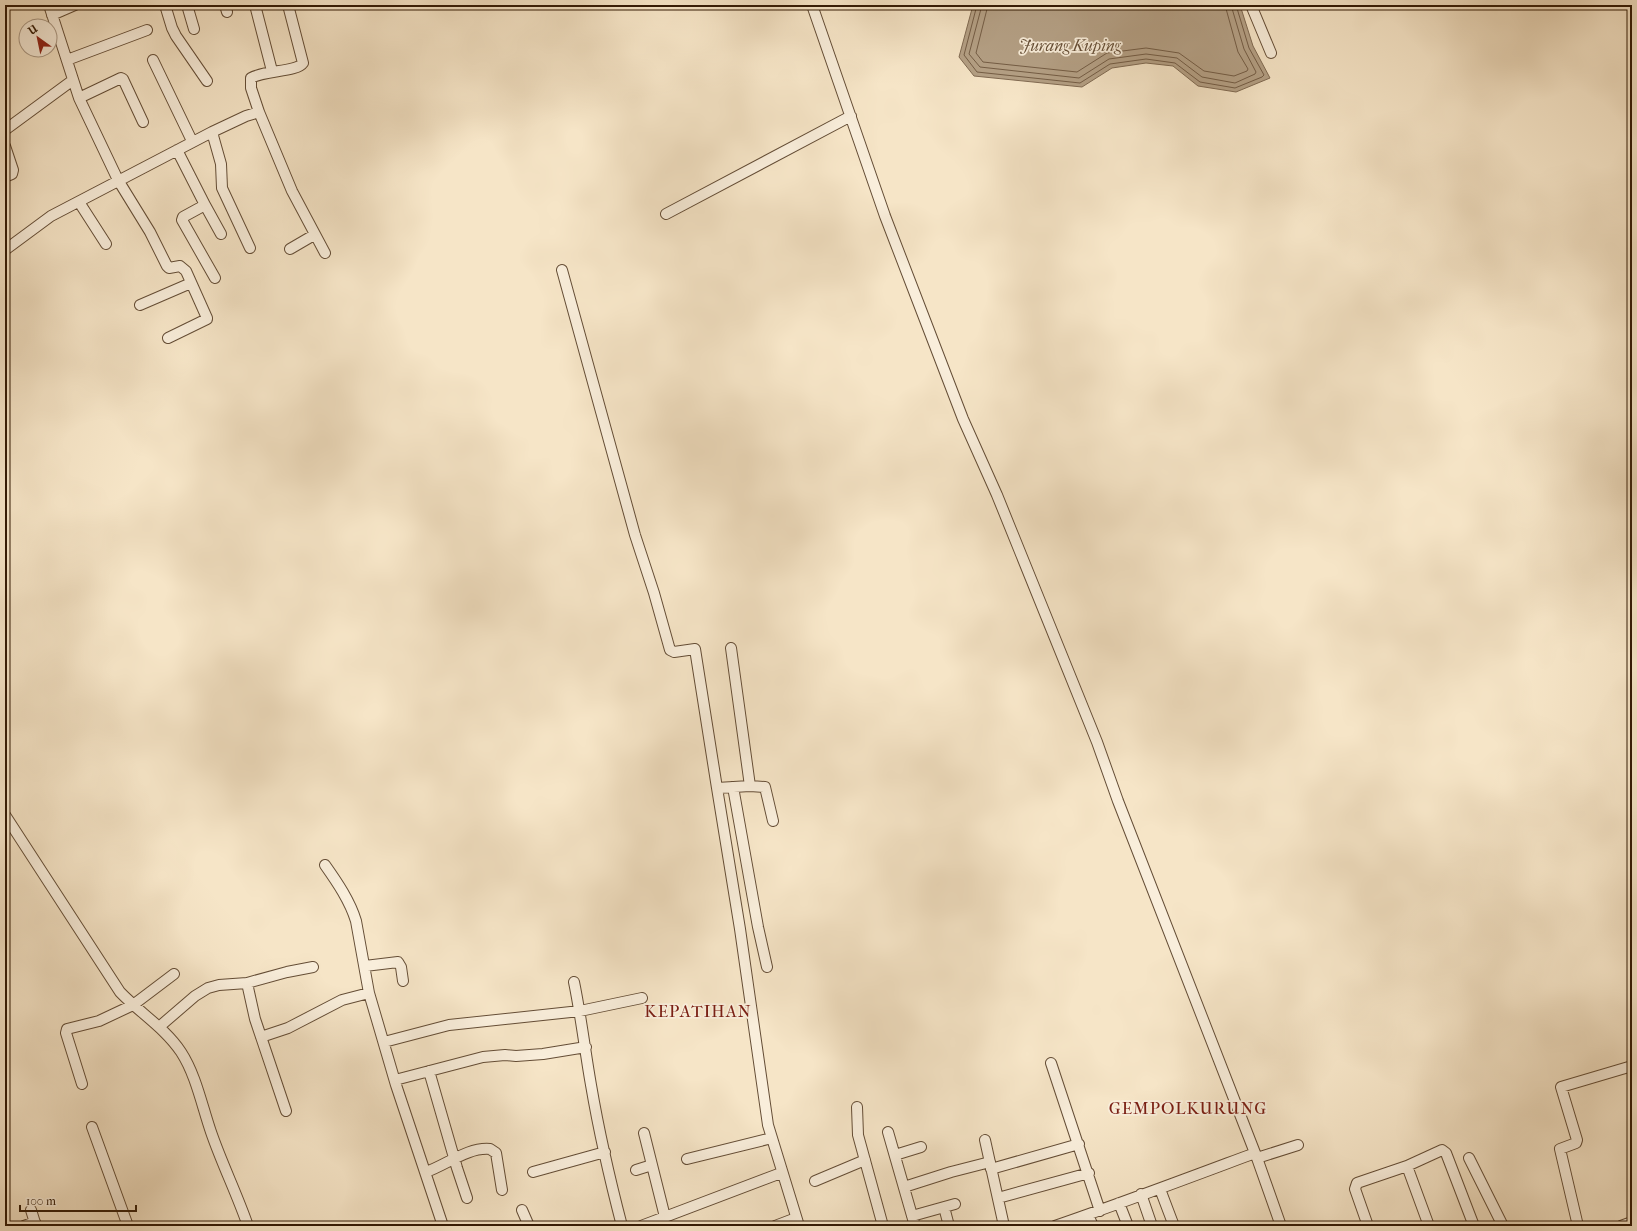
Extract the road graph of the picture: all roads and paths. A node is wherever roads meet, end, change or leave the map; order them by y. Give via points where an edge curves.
1 (76, 5) edge
2 (165, 5) edge
3 (187, 5) edge
4 (255, 5) edge
5 (288, 5) edge
6 (812, 5) edge
7 (1251, 5) edge
8 (50, 10) edge
9 (194, 29) dead end
10 (147, 30) dead end
11 (1271, 53) dead end
12 (67, 60) junction
13 (153, 60) dead end
14 (272, 71) junction
15 (73, 80) junction
16 (207, 81) dead end
17 (79, 98) junction
18 (259, 112) junction
19 (851, 116) junction
20 (143, 122) dead end
21 (5, 130) edge
22 (212, 132) junction
23 (192, 141) junction
24 (5, 146) edge
25 (177, 150) junction
26 (5, 177) edge
27 (118, 180) junction
28 (79, 202) junction
29 (205, 206) junction
30 (666, 214) dead end
31 (221, 234) dead end
32 (314, 235) junction
33 (106, 244) dead end
34 (250, 248) dead end
35 (290, 249) dead end
36 (5, 250) edge
37 (325, 253) dead end
38 (562, 270) dead end
39 (215, 278) dead end
40 (192, 283) junction
41 (140, 305) dead end
42 (168, 338) dead end
43 (731, 648) dead end
44 (750, 786) junction
45 (733, 787) junction
46 (718, 788) junction
47 (5, 814) edge
48 (773, 822) dead end
49 (325, 865) dead end
50 (758, 927) junction
51 (740, 929) junction
52 (366, 966) junction
53 (313, 967) dead end
54 (767, 967) dead end
55 (174, 974) dead end
56 (403, 981) dead end
57 (574, 982) dead end
58 (247, 983) junction
59 (369, 992) junction
60 (642, 998) dead end
61 (133, 1005) junction
62 (580, 1011) junction
63 (159, 1027) junction
64 (261, 1037) junction
65 (384, 1042) junction
66 (586, 1047) junction
67 (1051, 1062) dead end
68 (1632, 1066) edge
69 (429, 1071) junction
70 (395, 1080) junction
71 (82, 1084) dead end
72 (857, 1107) dead end
73 (286, 1112) dead end
74 (92, 1127) dead end
75 (888, 1132) dead end
76 (644, 1133) dead end
77 (772, 1138) junction
78 (985, 1140) dead end
79 (1079, 1144) junction
80 (1298, 1145) dead end
81 (921, 1147) dead end
82 (605, 1152) junction
83 (895, 1155) junction
84 (1256, 1155) junction
85 (455, 1158) junction
86 (1469, 1158) dead end
87 (687, 1159) dead end
88 (865, 1160) junction
89 (652, 1165) junction
90 (991, 1166) junction
91 (1407, 1166) junction
92 (636, 1170) dead end
93 (426, 1172) junction
94 (533, 1172) dead end
95 (782, 1173) junction
96 (1089, 1173) junction
97 (815, 1181) dead end
98 (904, 1187) junction
99 (1160, 1189) junction
100 (502, 1190) dead end
101 (1141, 1194) junction
102 (467, 1198) dead end
103 (998, 1198) junction
104 (1119, 1203) junction
105 (955, 1204) dead end
106 (944, 1207) junction
107 (31, 1210) dead end
108 (522, 1210) dead end
109 (1100, 1211) junction
110 (1088, 1214) junction
111 (666, 1217) junction
112 (913, 1221) edge
113 (797, 1222) edge
114 (1632, 1222) edge
115 (36, 1224) edge
116 (24, 1226) edge
117 (128, 1226) edge
118 (248, 1226) edge
119 (443, 1226) edge
120 (529, 1226) edge
121 (622, 1226) edge
122 (641, 1226) edge
123 (775, 1226) edge
124 (883, 1226) edge
125 (949, 1226) edge
126 (1004, 1226) edge
127 (1055, 1226) edge
128 (1093, 1226) edge
129 (1128, 1226) edge
130 (1152, 1226) edge
131 (1174, 1226) edge
132 (1281, 1226) edge
133 (1368, 1226) edge
134 (1429, 1226) edge
135 (1474, 1226) edge
136 (1503, 1226) edge
137 (1578, 1226) edge
138 (1621, 1226) edge

1 - 8 street
2 - 16 street via 176,36
3 - 9 street
4 - 14 street
5 - 14 street via 303,63 299,67
6 - 19 street
7 - 11 street
8 - 12 street
10 - 12 street
12 - 15 street
13 - 23 street
14 - 18 street via 250,80
15 - 17 street
15 - 21 street
17 - 20 street via 121,78
17 - 27 street
18 - 22 street
18 - 32 street via 292,191
19 - 30 street
19 - 84 street via 885,216 963,418 1097,742
22 - 23 street
22 - 34 street via 221,164 222,188
23 - 25 street
24 - 26 street via 13,170 12,174
25 - 27 street
25 - 29 street
27 - 28 street
27 - 40 street via 150,232 167,266 183,268
28 - 33 street
28 - 36 street via 52,216
29 - 31 street
29 - 39 street via 183,217 182,220
32 - 35 street
32 - 37 street
38 - 46 street via 670,650 674,652 695,649
40 - 41 street
40 - 42 street via 207,318
43 - 44 street
44 - 45 street
44 - 48 street via 765,787
45 - 46 street
45 - 50 street
46 - 51 street
47 - 61 street via 115,984
49 - 52 street via 353,912
50 - 51 street
50 - 54 street
51 - 77 street via 762,1091
52 - 56 street via 398,962
52 - 59 street
53 - 58 street
55 - 61 street
57 - 62 street
58 - 63 street via 208,988
58 - 64 street
59 - 64 street via 342,1000 288,1028
59 - 65 street
60 - 62 street
61 - 63 street
61 - 71 street via 99,1021 71,1027 66,1031
62 - 65 street via 449,1025
62 - 66 street
63 - 118 street via 174,1043 186,1062
64 - 73 street
65 - 70 street
66 - 69 street via 543,1054 483,1057
66 - 82 street
67 - 79 street
68 - 137 street via 1561,1087 1577,1140 1576,1143 1560,1150
69 - 70 street
69 - 85 street
70 - 93 street
72 - 88 street via 858,1135
74 - 117 street
75 - 83 street
76 - 89 street
77 - 87 street
77 - 95 street
78 - 90 street
79 - 90 street
79 - 96 street
80 - 84 street
81 - 83 street
82 - 94 street
82 - 121 street
83 - 98 street
84 - 99 street
84 - 132 street
85 - 93 street
85 - 100 street via 488,1148 493,1149 496,1153
85 - 102 street
86 - 136 street
88 - 97 street
88 - 124 street
89 - 92 street
89 - 111 street
90 - 98 street via 951,1172
90 - 103 street
91 - 133 street via 1357,1183 1355,1186
91 - 134 street
91 - 135 street via 1444,1151
93 - 119 street
95 - 111 street
95 - 113 street
96 - 103 street
96 - 109 street
98 - 112 street
99 - 101 street
99 - 131 street
101 - 104 street
101 - 130 street
103 - 126 street
104 - 109 street
104 - 129 street
105 - 106 street
106 - 112 street
106 - 125 street
107 - 115 street
108 - 120 street
109 - 110 street
110 - 127 street
110 - 128 street
111 - 122 street
113 - 123 street
114 - 138 street
115 - 116 street

